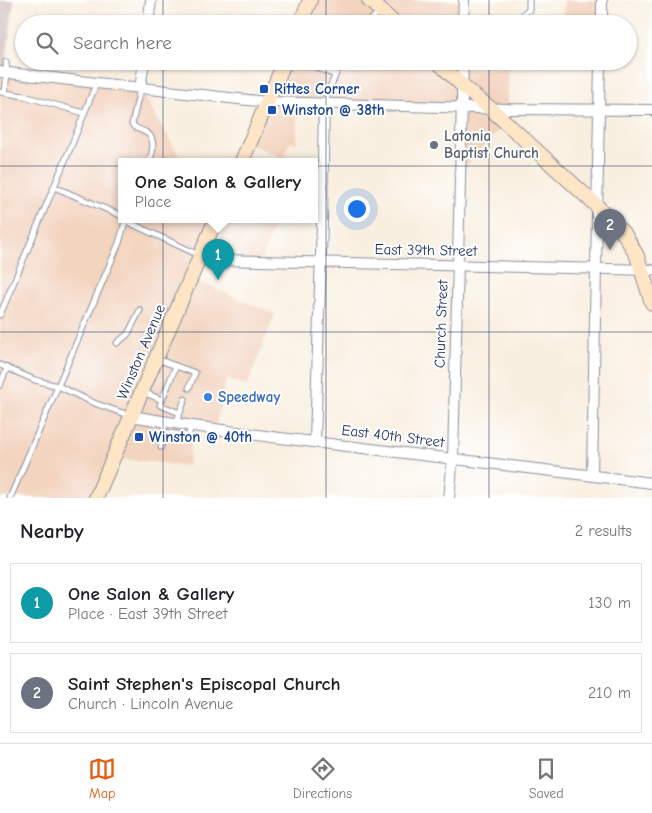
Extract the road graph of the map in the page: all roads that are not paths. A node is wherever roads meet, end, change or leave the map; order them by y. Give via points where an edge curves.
1 (151, 0) edge
2 (310, 0) edge
3 (369, 0) edge
4 (464, 0) edge
5 (529, 0) edge
6 (602, 0) edge
7 (380, 10) junction
8 (524, 13) dead end
9 (149, 15) edge
10 (304, 15) edge
11 (375, 15) edge
12 (386, 15) edge
13 (463, 15) edge
14 (602, 15) edge
15 (6, 62) dead end
16 (143, 70) edge
17 (281, 70) edge
18 (321, 70) edge
19 (337, 70) edge
20 (447, 70) edge
21 (463, 70) edge
22 (600, 70) edge
23 (4, 73) edge
24 (335, 76) junction
25 (96, 84) junction
26 (462, 84) junction
27 (140, 88) junction
28 (3, 92) edge
29 (268, 102) junction
30 (324, 103) junction
31 (462, 107) junction
32 (490, 108) junction
33 (599, 108) junction
34 (652, 110) edge
35 (84, 113) junction
36 (150, 158) edge
37 (243, 158) edge
38 (54, 187) junction
39 (597, 206) junction
40 (118, 214) edge
41 (124, 223) edge
42 (133, 223) edge
43 (214, 223) edge
44 (200, 256) junction
45 (321, 263) junction
46 (458, 266) junction
47 (596, 269) junction
48 (647, 270) edge
49 (652, 303) edge
50 (140, 310) dead end
51 (0, 315) edge
52 (117, 343) dead end
53 (157, 358) junction
54 (0, 365) edge
55 (176, 366) junction
56 (7, 368) junction
57 (0, 385) edge
58 (189, 385) dead end
59 (58, 386) junction
60 (142, 392) junction
61 (165, 397) junction
62 (183, 401) dead end
63 (180, 413) junction
64 (132, 416) junction
65 (176, 423) junction
66 (190, 426) junction
67 (164, 427) junction
68 (315, 442) junction
69 (161, 446) dead end
70 (453, 458) junction
71 (592, 475) junction
72 (652, 483) edge
73 (10, 498) edge
74 (96, 498) edge
75 (449, 498) edge

1 - 9 street
2 - 10 main road
3 - 7 main road
4 - 13 street
5 - 8 lane via 529,10
6 - 14 street
7 - 11 lane
7 - 12 main road
15 - 23 lane
16 - 27 street
17 - 29 main road
18 - 24 lane
19 - 24 lane
20 - 26 main road
21 - 26 street, Church Street
22 - 33 street
23 - 25 street
23 - 28 lane
24 - 30 lane
25 - 27 street
25 - 35 lane
26 - 31 street, Church Street
26 - 32 main road
27 - 29 street
27 - 36 lane via 132,124 151,138 153,148
28 - 35 lane
29 - 30 street
29 - 37 main road
30 - 31 street
30 - 45 street
31 - 32 street
31 - 46 street, Church Street
32 - 33 street
32 - 39 main road
33 - 34 street
33 - 39 street
35 - 38 lane
38 - 40 lane
38 - 51 lane
39 - 47 street
39 - 48 main road via 624,235
41 - 59 lane
42 - 44 lane
43 - 44 main road, Winston Avenue
44 - 45 street, East 39th Street via 220,260
44 - 53 main road, Winston Avenue
45 - 46 street, East 39th Street
45 - 68 street
46 - 47 street, East 39th Street
46 - 70 street, Church Street
47 - 48 street, East 39th Street
47 - 71 street
48 - 49 main road
50 - 52 lane via 128,334
53 - 55 lane
53 - 60 main road, Winston Avenue
54 - 56 lane
55 - 58 lane via 195,373
55 - 61 lane
56 - 57 lane
56 - 59 lane
59 - 64 lane
59 - 73 lane
60 - 61 lane
60 - 64 main road, Winston Avenue
61 - 63 lane via 160,405
62 - 63 lane
63 - 65 lane
64 - 67 street, East 40th Street
64 - 74 main road, Winston Avenue
65 - 66 street, East 40th Street
65 - 67 street, East 40th Street
66 - 67 lane via 189,436
66 - 68 street, East 40th Street
67 - 69 lane
68 - 70 street, East 40th Street
70 - 71 street, East 40th Street
70 - 75 street, Church Street
71 - 72 street, East 40th Street

